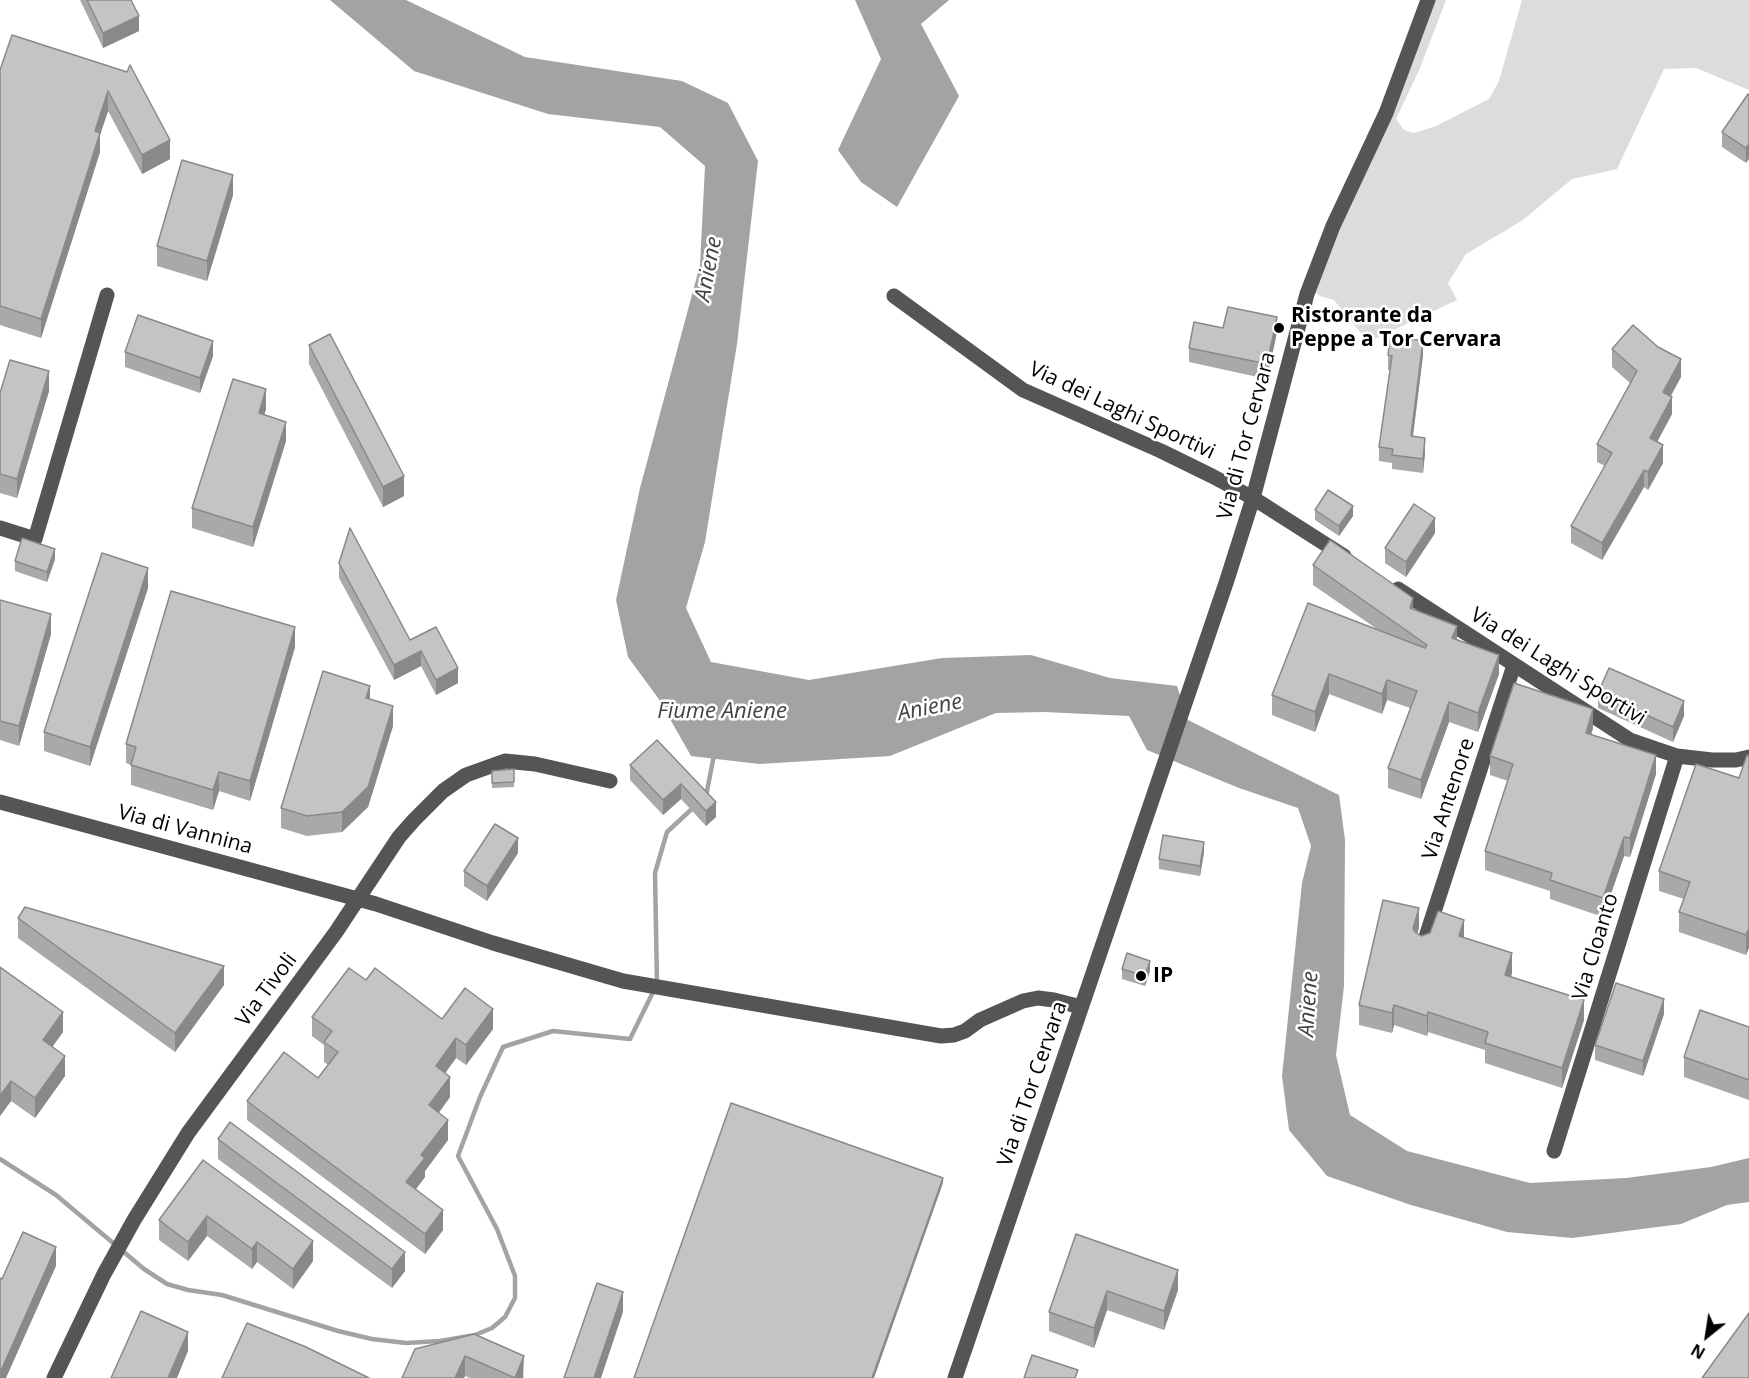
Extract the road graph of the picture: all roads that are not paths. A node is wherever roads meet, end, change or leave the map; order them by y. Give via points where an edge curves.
1 (1428, 0) edge
2 (107, 295) dead end
3 (894, 296) dead end
4 (1253, 498) junction
5 (0, 528) edge
6 (1354, 562) edge
7 (1384, 581) edge
8 (1514, 665) junction
9 (1677, 756) junction
10 (1749, 757) edge
11 (610, 781) dead end
12 (0, 802) edge
13 (359, 899) junction
14 (1424, 946) edge
15 (1081, 1007) junction
16 (1554, 1151) dead end
17 (54, 1378) edge
18 (955, 1378) edge

1 - 4 street, Via di Tor Cervara via 1386,113 1333,226 1307,294
2 - 5 street via 35,539
3 - 4 street, Via dei Laghi Sportivi via 1023,390 1169,455
4 - 6 street, Via dei Laghi Sportivi
4 - 15 street, Via di Tor Cervara
7 - 8 street, Via dei Laghi Sportivi
8 - 9 street, Via dei Laghi Sportivi via 1630,740
8 - 14 street, Via Antenore
9 - 10 street, Via dei Laghi Sportivi via 1712,760
9 - 16 street, Via Cloanto
11 - 13 street, Via Tivoli via 512,761 466,775 443,792 399,837
12 - 13 street, Via di Vannina
13 - 15 street, Via di Vannina via 623,981 941,1036 965,1031 1023,1001 1038,998
13 - 17 street, Via Tivoli via 188,1133 104,1274
15 - 18 street, Via di Tor Cervara

